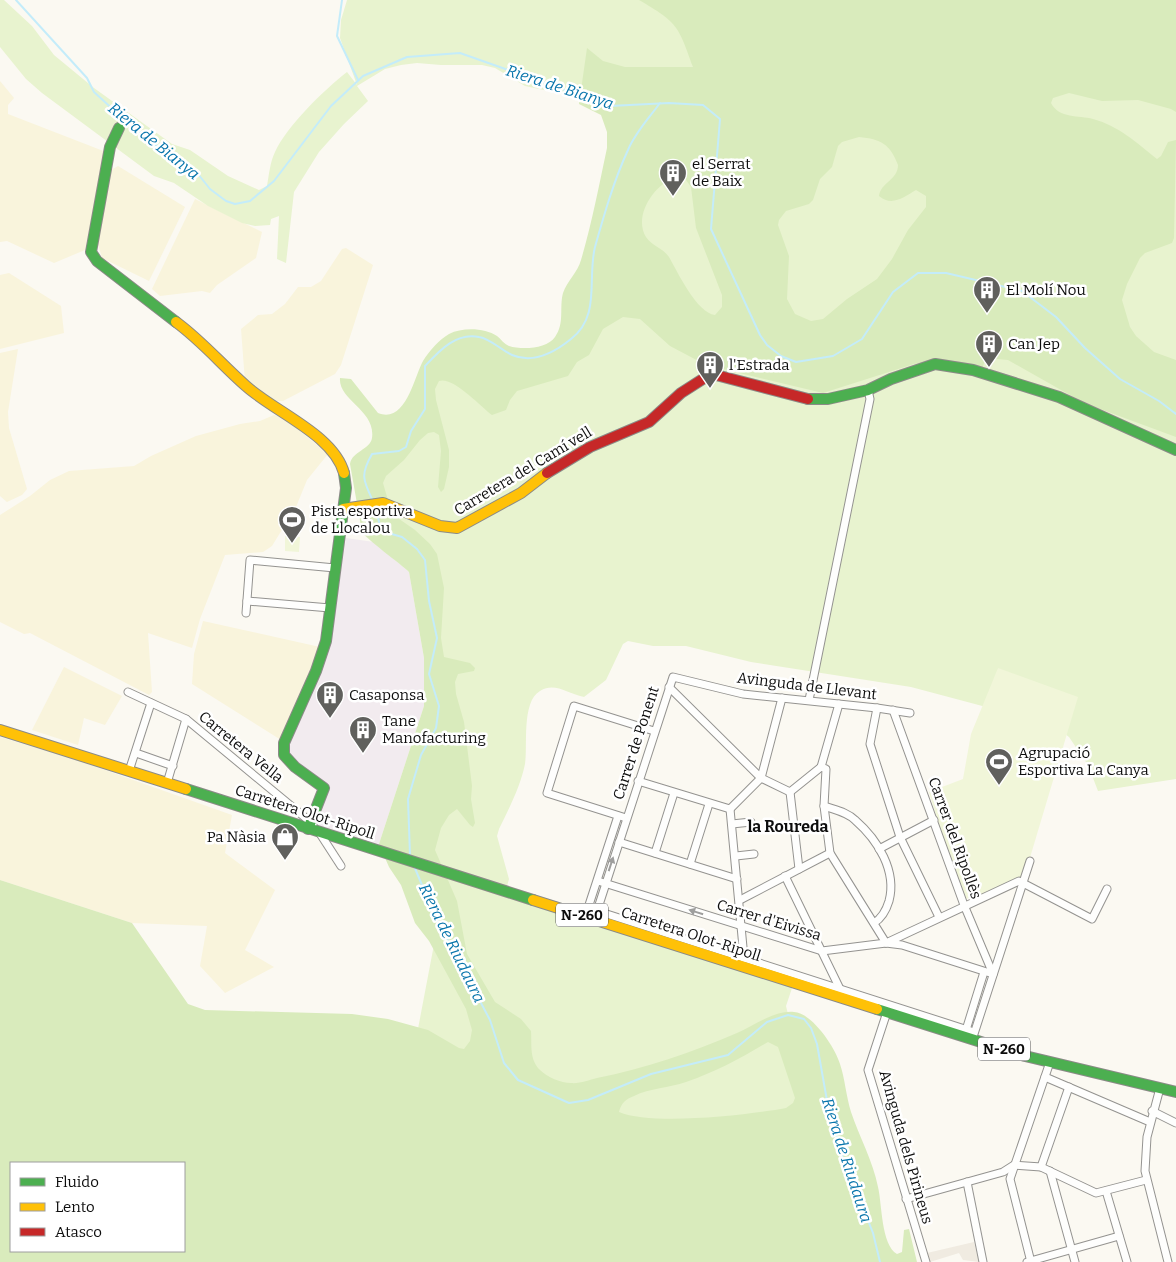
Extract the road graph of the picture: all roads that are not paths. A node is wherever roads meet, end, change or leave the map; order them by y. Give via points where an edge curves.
1 (119, 128) dead end
2 (868, 390) junction
3 (1176, 450) edge
4 (343, 509) junction
5 (335, 568) junction
6 (247, 601) junction
7 (330, 608) junction
8 (246, 613) dead end
9 (673, 676) joint
10 (669, 687) junction
11 (128, 692) dead end
12 (782, 698) junction
13 (809, 700) junction
14 (151, 704) junction
15 (839, 704) junction
16 (877, 708) junction
17 (893, 710) junction
18 (910, 713) dead end
19 (186, 719) junction
20 (0, 730) edge
21 (654, 731) junction
22 (136, 753) junction
23 (173, 766) junction
24 (822, 767) junction
25 (129, 771) junction
26 (761, 778) junction
27 (638, 781) junction
28 (167, 783) junction
29 (790, 792) junction
30 (674, 793) junction
31 (710, 804) junction
32 (824, 806) junction
33 (730, 809) junction
34 (618, 816) junction
35 (626, 818) junction
36 (934, 820) junction
37 (751, 822) dead end
38 (732, 824) junction
39 (309, 825) junction
40 (320, 833) junction
41 (900, 837) junction
42 (619, 842) junction
43 (879, 849) junction
44 (655, 853) junction
45 (830, 853) junction
46 (754, 854) dead end
47 (736, 856) junction
48 (1030, 861) dead end
49 (690, 864) junction
50 (341, 866) dead end
51 (799, 869) junction
52 (785, 876) junction
53 (738, 879) junction
54 (1023, 881) junction
55 (602, 882) junction
56 (1107, 889) dead end
57 (740, 900) junction
58 (964, 905) junction
59 (588, 909) junction
60 (597, 911) junction
61 (939, 917) junction
62 (874, 923) junction
63 (742, 927) junction
64 (886, 943) junction
65 (822, 952) junction
66 (744, 958) junction
67 (984, 972) junction
68 (993, 974) junction
69 (840, 989) junction
70 (887, 1012) junction
71 (966, 1030) junction
72 (974, 1036) junction
73 (1050, 1062) junction
74 (1045, 1077) junction
75 (1068, 1087) junction
76 (1160, 1088) junction
77 (1176, 1092) edge
78 (1152, 1111) junction
79 (1150, 1122) junction
80 (1176, 1123) edge
81 (1014, 1165) junction
82 (1041, 1167) junction
83 (1050, 1171) junction
84 (1146, 1180) junction
85 (967, 1182) junction
86 (1106, 1191) junction
87 (906, 1199) junction
88 (1119, 1236) junction
89 (1072, 1250) junction
90 (926, 1262) edge
91 (983, 1262) edge
92 (1029, 1262) edge
93 (1074, 1262) edge
94 (1127, 1262) edge
95 (1168, 1262) edge

1 - 4 street via 110,147 91,243 96,262 200,341 247,387 311,432 336,454 346,478
2 - 3 street, Carretera del Camí vell via 934,364 973,370 1059,397
2 - 4 street, Carretera del Camí vell via 828,400 805,399 716,375 706,377 681,393 649,422 590,447 556,466 521,493 457,528 440,526 383,503
2 - 13 street via 870,399
4 - 5 street
5 - 6 street via 250,560
5 - 7 street
6 - 7 street
6 - 8 street
7 - 39 street via 326,641 316,671 284,744 284,755 324,788
9 - 10 street, Carrer de Ponent
9 - 12 street, Avinguda de Llevant via 744,694
10 - 21 street, Carrer de Ponent
10 - 26 street
11 - 14 street, Carretera Vella
12 - 13 street, Avinguda de Llevant
12 - 26 street
13 - 15 street, Avinguda de Llevant
14 - 19 street, Carretera Vella
14 - 22 street
15 - 16 street, Avinguda de Llevant
15 - 24 street
16 - 17 street, Avinguda de Llevant
16 - 41 street via 870,744
17 - 18 street, Avinguda de Llevant
17 - 36 street, Carrer del Ripollès
19 - 23 street
19 - 39 street, Carretera Vella
20 - 25 street, Carretera Olot-Ripoll / N-260
21 - 27 street, Carrer de Ponent
21 - 34 street via 574,706 547,793
22 - 23 street
22 - 25 street
23 - 28 street
24 - 29 street
24 - 32 street via 826,769
25 - 28 street, Carretera Olot-Ripoll / N-260
26 - 29 street
26 - 33 street
27 - 30 street
27 - 35 street, Carrer de Ponent
28 - 39 street, Carretera Olot-Ripoll / N-260
29 - 51 street
30 - 31 street
30 - 44 street
31 - 33 street
31 - 49 street
32 - 43 street via 856,820
32 - 45 street
33 - 38 street
34 - 35 street, Carrer de Ponent
34 - 55 street, Carrer de Ponent
35 - 42 street, Carrer de Ponent
36 - 41 street
36 - 58 street, Carrer del Ripollès
37 - 38 street
38 - 47 street
39 - 40 street, Carretera Olot-Ripoll / N-260
40 - 50 street
40 - 59 street, Carretera Olot-Ripoll / N-260 via 436,870
41 - 43 street
41 - 61 street
42 - 44 street
55 -> 42 street, Carrer de Ponent
43 - 62 street via 892,881 887,907
44 - 49 street
45 - 51 street
45 - 62 street
46 - 47 street
47 - 53 street
48 - 54 street
49 - 53 street
51 - 52 street
52 - 57 street
52 - 65 street
53 - 57 street
54 - 56 street via 1092,919
54 - 58 street
54 - 68 street
55 - 59 street, Carrer de Ponent
55 - 60 street, Carrer de Ponent
63 -> 55 street, Carrer d'Eivissa
57 - 63 street
58 - 61 street
58 - 68 street, Carrer del Ripollès
59 - 60 street
59 - 70 street, Carretera Olot-Ripoll / N-260
60 - 66 street
61 - 64 street
62 - 64 street
63 - 65 street, Carrer d'Eivissa
63 - 66 street
64 - 65 street, Carrer d'Eivissa
64 - 67 street, Carrer d'Eivissa via 902,945
65 - 69 street
66 - 69 street
67 - 68 street, Carrer d'Eivissa
67 - 71 street
68 - 72 street
69 - 71 street
70 - 72 street, Carretera Olot-Ripoll / N-260
70 - 87 street, Avinguda dels Pirineus via 868,1070
71 - 72 street
72 - 73 street, Carretera Olot-Ripoll / N-260
73 - 74 street
73 - 76 street, Carretera Olot-Ripoll / N-260
74 - 75 street
74 - 81 street
75 - 79 street
75 - 82 street
76 - 77 street, Carretera Olot-Ripoll / N-260
76 - 78 street
78 - 79 street
78 - 80 street
79 - 84 street
81 - 82 street
81 - 85 street via 1003,1172
81 - 92 street via 1010,1179
82 - 83 street
83 - 86 street via 1096,1192
83 - 89 street
84 - 86 street
84 - 95 street
85 - 87 street
85 - 91 street
86 - 88 street
87 - 90 street, Avinguda dels Pirineus
88 - 89 street
88 - 94 street
89 - 92 street
89 - 93 street

